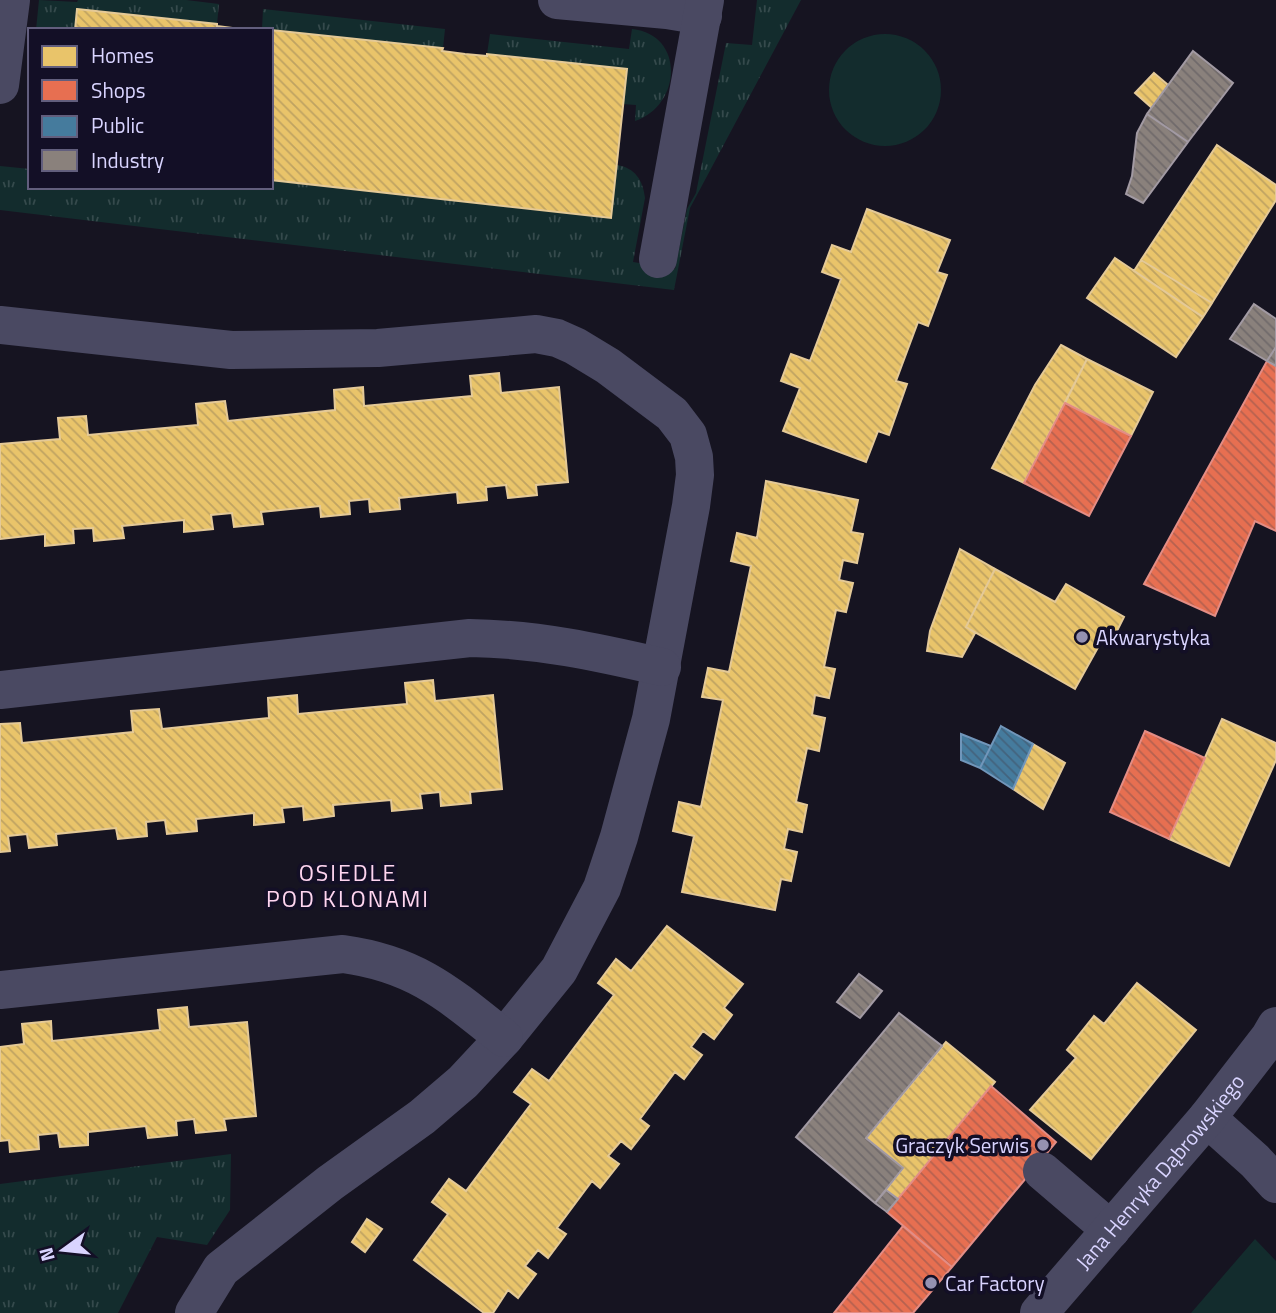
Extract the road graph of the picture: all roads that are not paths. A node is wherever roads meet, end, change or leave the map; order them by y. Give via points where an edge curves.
1 (11, 0) edge
2 (557, 0) edge
3 (704, 8) edge
4 (0, 85) edge
5 (658, 259) dead end
6 (0, 324) edge
7 (662, 667) junction
8 (0, 690) edge
9 (0, 990) edge
10 (1276, 1026) edge
11 (504, 1038) junction
12 (1207, 1118) junction
13 (1042, 1171) dead end
14 (1276, 1184) edge
15 (1111, 1230) junction
16 (194, 1313) edge
17 (1039, 1313) edge

1 - 4 street
2 - 3 street via 667,10
3 - 5 street
6 - 7 street via 231,350 378,348 536,334 575,346 672,414 688,435 694,457 691,506
7 - 8 street via 547,642 470,638
7 - 11 street via 636,779 602,888 559,970
9 - 11 street via 344,954 405,968 434,984
10 - 12 street, Jana Henryka Dąbrowskiego
11 - 16 street via 422,1117 221,1269
12 - 14 street
12 - 15 street, Jana Henryka Dąbrowskiego
13 - 15 street
15 - 17 street, Jana Henryka Dąbrowskiego

